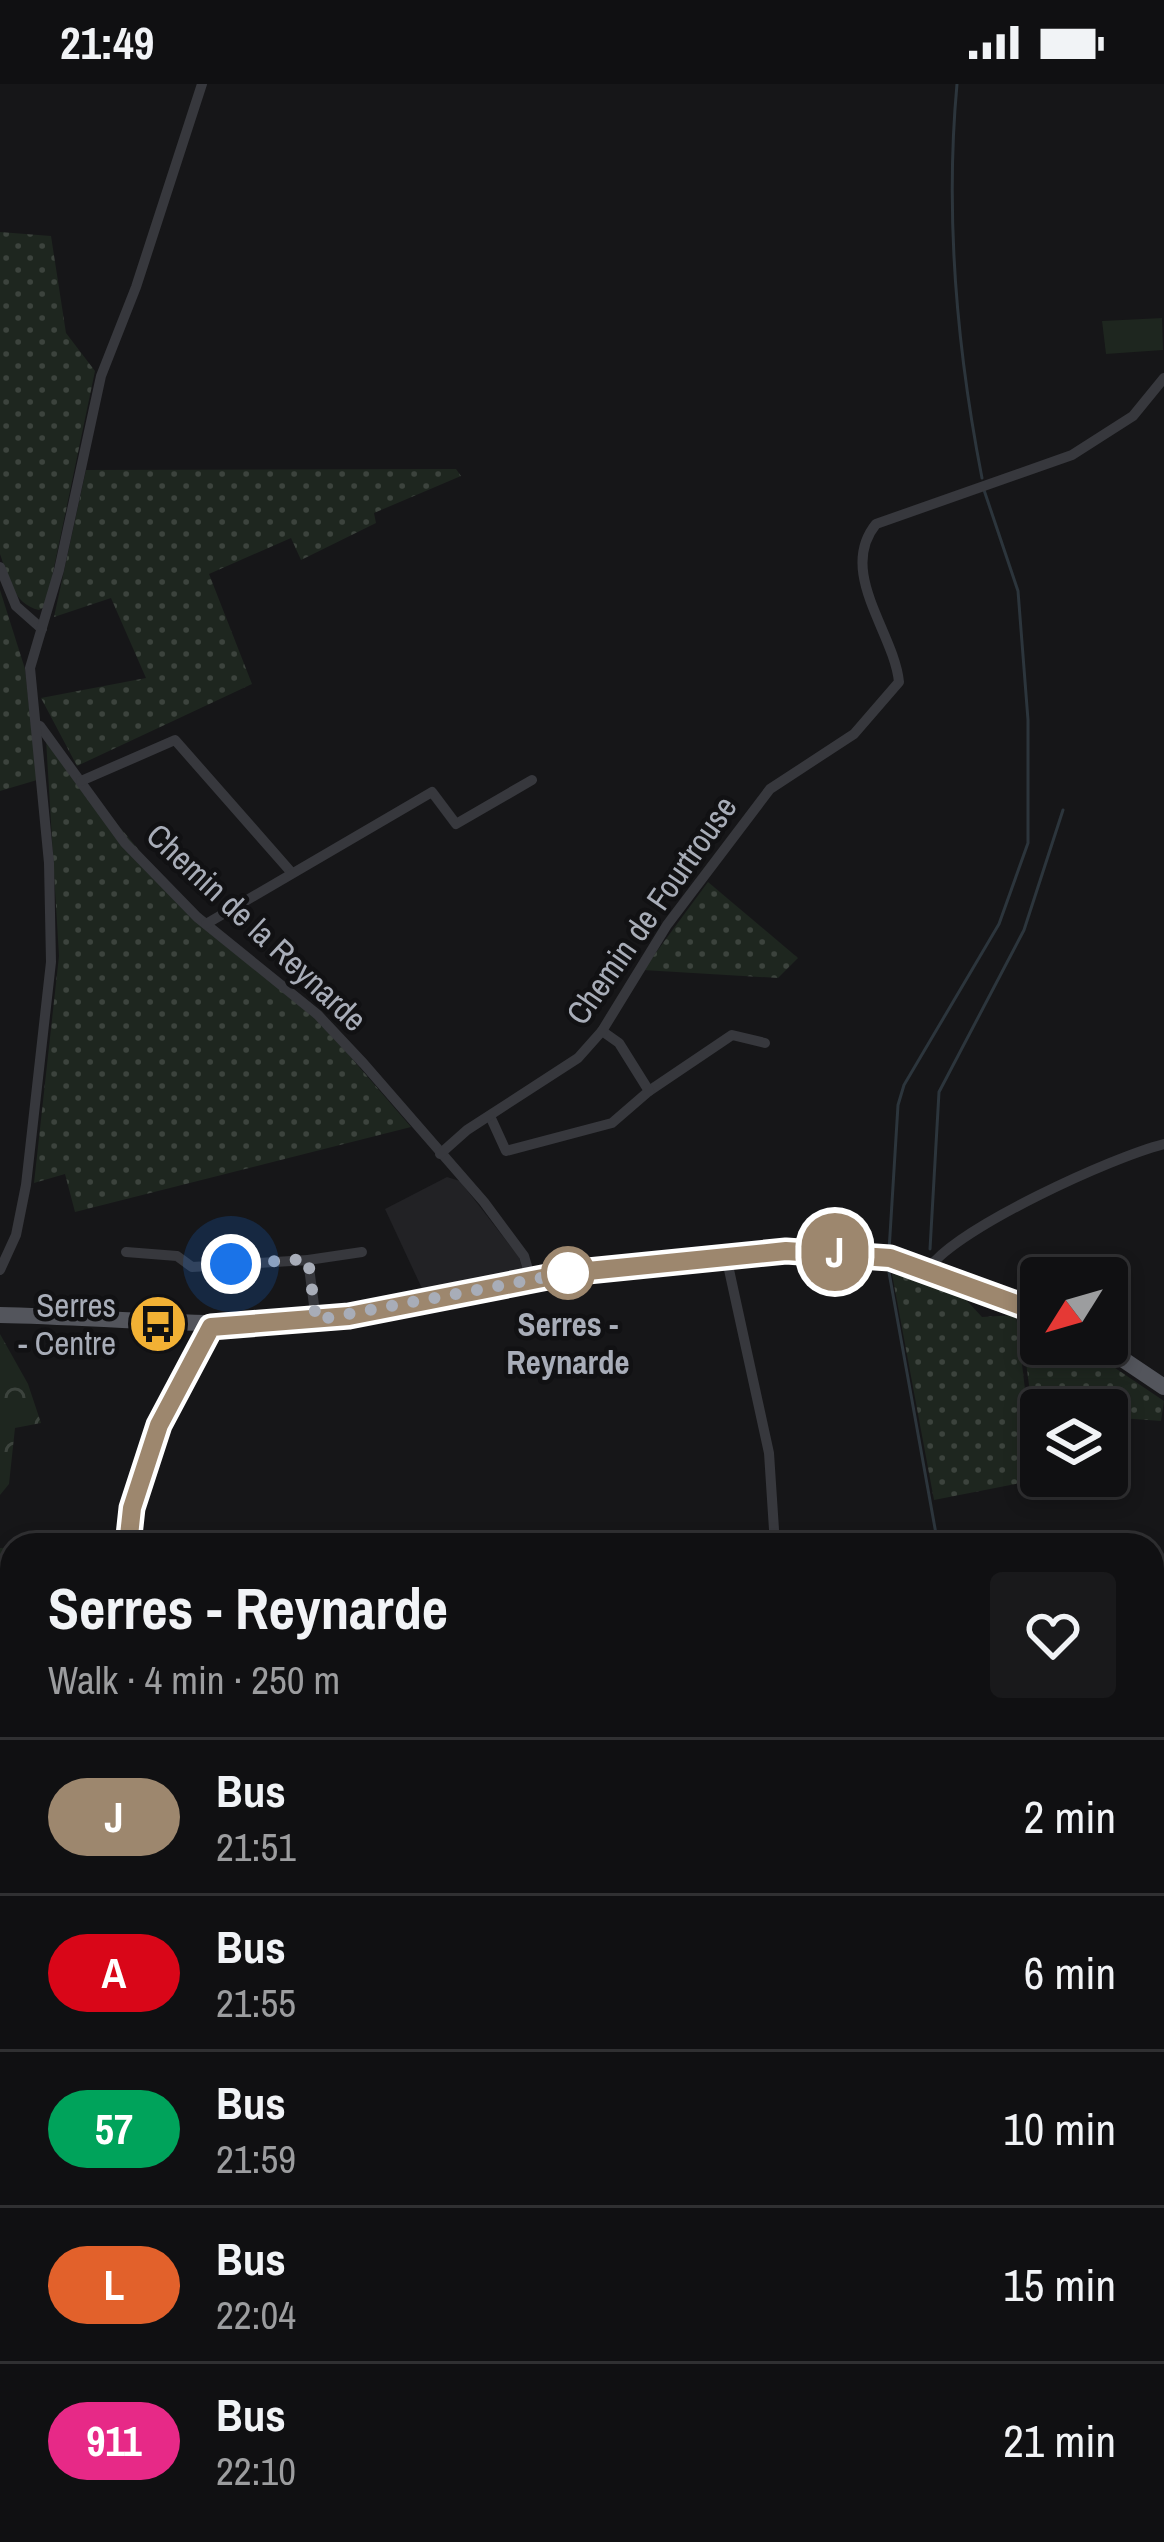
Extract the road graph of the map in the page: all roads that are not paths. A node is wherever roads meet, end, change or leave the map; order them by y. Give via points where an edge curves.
1 (202, 84) edge
2 (1164, 378) edge
3 (0, 567) edge
4 (42, 629) junction
5 (38, 723) junction
6 (532, 780) dead end
7 (81, 781) junction
8 (291, 872) junction
9 (206, 924) junction
10 (602, 1031) junction
11 (765, 1043) dead end
12 (650, 1091) junction
13 (490, 1116) junction
14 (1164, 1144) edge
15 (440, 1154) junction
16 (125, 1252) dead end
17 (362, 1252) dead end
18 (726, 1256) junction
19 (308, 1259) junction
20 (929, 1268) junction
21 (0, 1270) edge
22 (531, 1280) junction
23 (1020, 1305) edge
24 (0, 1315) edge
25 (316, 1320) junction
26 (211, 1327) junction
27 (1128, 1363) edge
28 (1164, 1388) edge
29 (129, 1533) edge
30 (774, 1533) edge

1 - 4 street via 101,376
2 - 10 street, Chemin de Fourtrouse via 1132,416 1072,455 876,524 862,574 899,682 854,734 770,789 668,925
3 - 4 street via 16,605
4 - 5 street via 30,674
5 - 7 street, Chemin de la Reynarde
5 - 21 street via 51,962 26,1185
6 - 8 street via 456,824 432,792
7 - 8 street via 175,740
7 - 9 street, Chemin de la Reynarde via 125,843
8 - 9 street
9 - 15 street, Chemin de la Reynarde via 318,1016
10 - 12 street
10 - 13 street, Chemin de Fourtrouse via 568,1068
11 - 12 street via 733,1035
12 - 13 street via 612,1123 506,1151
13 - 15 street, Chemin de Fourtrouse
14 - 20 street via 1072,1180
15 - 22 street, Chemin de la Reynarde via 521,1250
16 - 19 street via 177,1256 192,1267
17 - 19 street
18 - 20 main road via 836,1252
18 - 22 main road
18 - 30 street via 769,1453
19 - 25 street
20 - 23 main road
22 - 25 main road
24 - 26 main road
25 - 26 main road
26 - 29 street via 159,1425
27 - 28 main road

